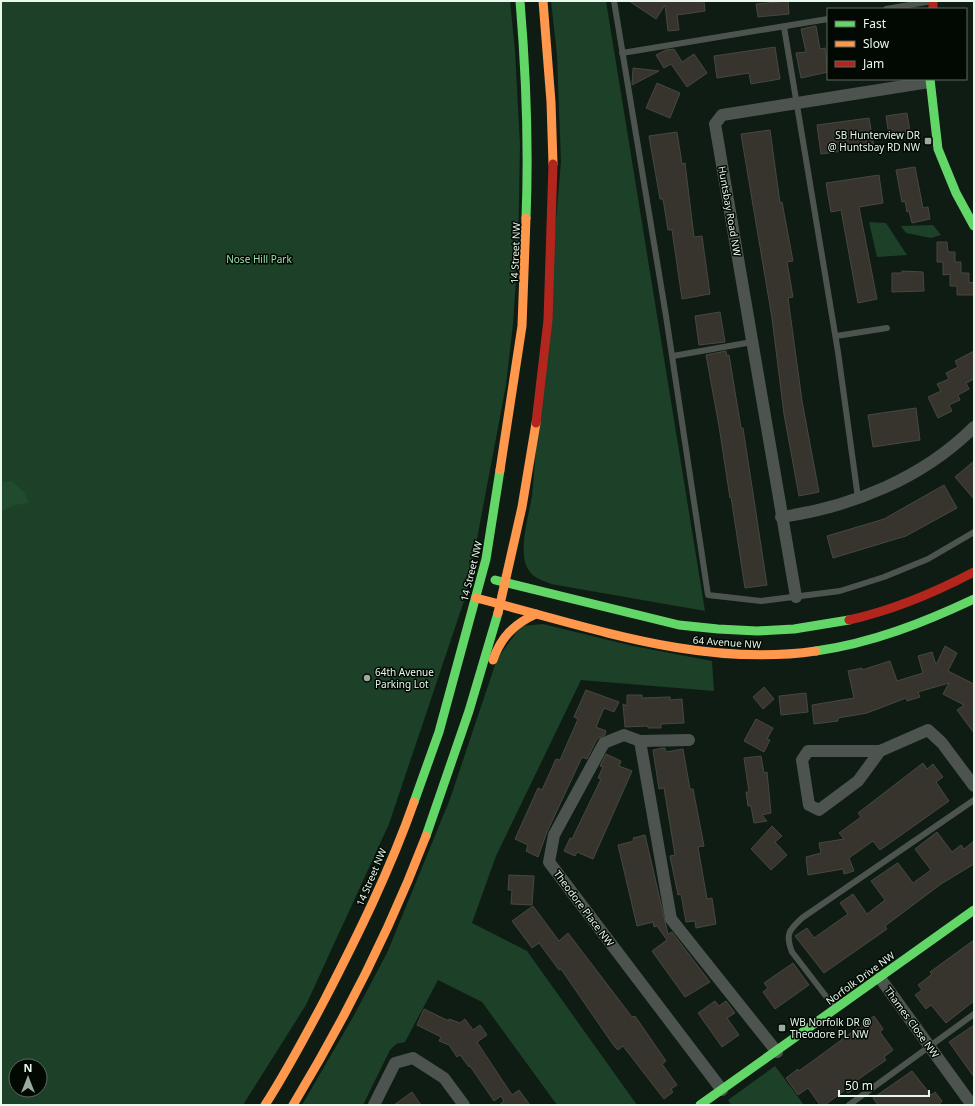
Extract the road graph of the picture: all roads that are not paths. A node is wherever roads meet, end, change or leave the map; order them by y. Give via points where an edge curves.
1 (520, 1) edge
2 (543, 1) edge
3 (614, 1) edge
4 (933, 1) edge
5 (892, 8) edge
6 (827, 19) edge
7 (784, 27) junction
8 (622, 53) junction
9 (930, 80) edge
10 (796, 102) junction
11 (974, 226) edge
12 (887, 328) dead end
13 (836, 336) junction
14 (752, 342) junction
15 (672, 356) junction
16 (974, 427) edge
17 (858, 498) junction
18 (782, 517) junction
19 (974, 532) edge
20 (514, 549) junction
21 (517, 565) dead end
22 (974, 572) edge
23 (482, 577) junction
24 (527, 579) dead end
25 (506, 583) junction
26 (796, 597) junction
27 (476, 598) junction
28 (573, 599) junction
29 (974, 599) edge
30 (501, 604) junction
31 (536, 614) junction
32 (467, 719) junction
33 (689, 740) dead end
34 (640, 741) junction
35 (880, 751) junction
36 (974, 786) edge
37 (974, 800) edge
38 (974, 910) edge
39 (880, 978) junction
40 (836, 1010) junction
41 (974, 1014) edge
42 (929, 1046) junction
43 (777, 1052) junction
44 (722, 1090) junction
45 (265, 1105) edge
46 (293, 1105) edge
47 (374, 1105) edge
48 (464, 1105) edge
49 (700, 1105) edge
50 (849, 1105) edge
51 (972, 1105) edge

1 - 23 main road, 14 Street NW via 528,170 522,326 489,547
2 - 20 main road via 553,161 547,329 538,415
3 - 8 lane
4 - 5 lane
6 - 7 lane
7 - 8 lane
7 - 10 lane
8 - 15 lane
9 - 10 street, Huntsbay Road NW
9 - 11 main road via 938,149 956,193
10 - 13 lane
10 - 14 street, Huntsbay Road NW via 722,115 715,124
12 - 13 lane
13 - 17 lane
14 - 15 lane
14 - 18 street, Huntsbay Road NW
15 - 26 lane via 708,595 761,601
16 - 17 street via 964,438 910,476
17 - 18 street via 816,512
18 - 26 street, Huntsbay Road NW
19 - 26 lane via 928,559 884,577 840,591
20 - 21 main road
20 - 25 main road
22 - 28 main road, 64 Avenue NW via 942,590 869,617 780,632 716,630 679,625
23 - 25 main road, 64 Avenue NW
23 - 27 main road, 14 Street NW
24 - 28 main road
25 - 28 main road, 64 Avenue NW
25 - 30 main road
27 - 30 main road, 64 Avenue NW
27 - 45 main road, 14 Street NW via 439,732 380,887 288,1069
29 - 31 main road, 64 Avenue NW via 937,618 894,634 806,653 765,655 730,655 689,650
30 - 31 main road, 64 Avenue NW
30 - 32 main road
31 - 32 main road via 511,627 497,647 474,710
32 - 46 main road via 431,824 402,897 363,979
33 - 34 street, Theodore Place NW
34 - 43 street via 671,919
34 - 44 street, Theodore Place NW via 624,735 604,744 554,835 549,862
35 - 35 street via 808,751 802,760 809,805 819,810 858,782
35 - 36 street via 928,730
37 - 40 lane via 792,927 788,943 792,952
38 - 39 main road, Norfolk Drive NW
39 - 40 main road, Norfolk Drive NW
39 - 42 street, Thames Close NW
40 - 43 main road, Norfolk Drive NW
41 - 42 lane
42 - 50 lane
42 - 51 street, Thames Close NW
43 - 44 main road, Norfolk Drive NW
44 - 49 main road, Norfolk Drive NW
47 - 48 street via 395,1063 413,1058 444,1078

